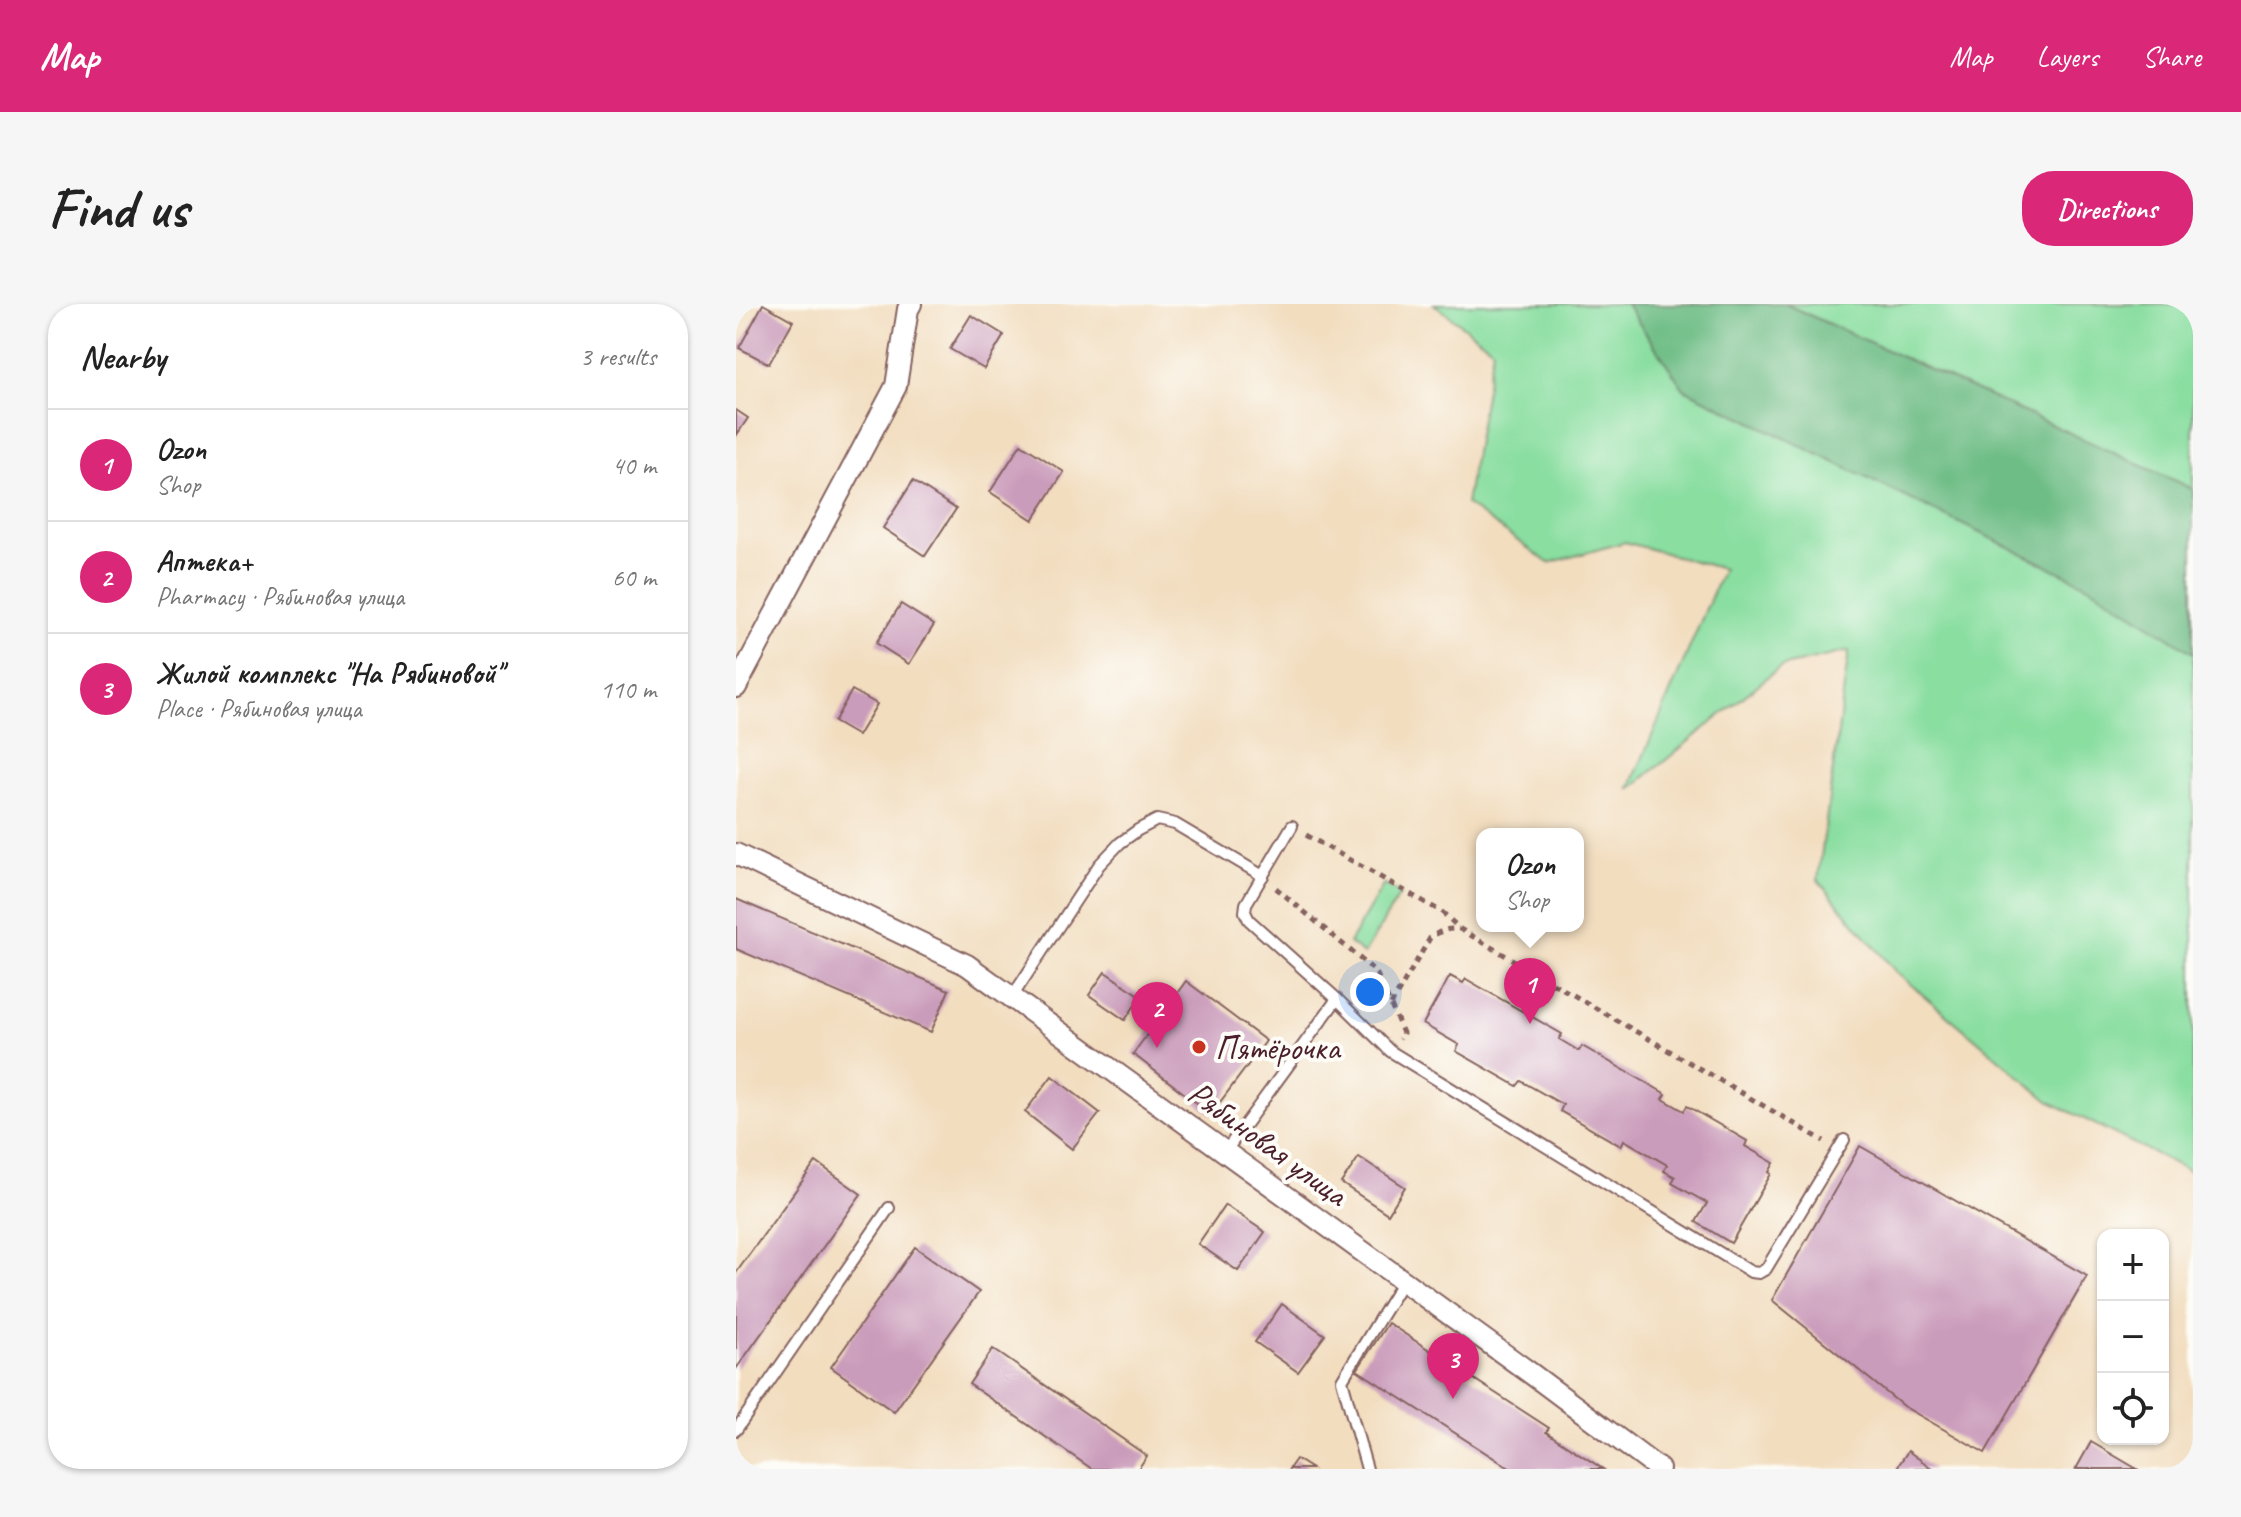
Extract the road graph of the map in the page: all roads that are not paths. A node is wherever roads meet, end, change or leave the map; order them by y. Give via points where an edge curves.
1 (911, 304) edge
2 (736, 687) edge
3 (1292, 826) dead end
4 (736, 854) edge
5 (1263, 876) junction
6 (1012, 997) junction
7 (1337, 999) junction
8 (1841, 1145) road end
9 (1225, 1152) junction
10 (889, 1208) dead end
11 (1403, 1281) junction
12 (736, 1430) edge
13 (1369, 1467) edge
14 (1659, 1469) edge

1 - 2 street via 896,386
3 - 5 lane
4 - 6 street, Рябиновая улица via 967,965
5 - 6 lane via 1175,824 1157,820 1120,843 1099,865
5 - 7 lane via 1246,904 1249,920
6 - 9 street, Рябиновая улица
7 - 8 lane via 1390,1051 1751,1272 1766,1269
7 - 9 lane
9 - 11 street, Рябиновая улица
10 - 12 lane
11 - 13 lane via 1342,1380
11 - 14 street, Рябиновая улица

